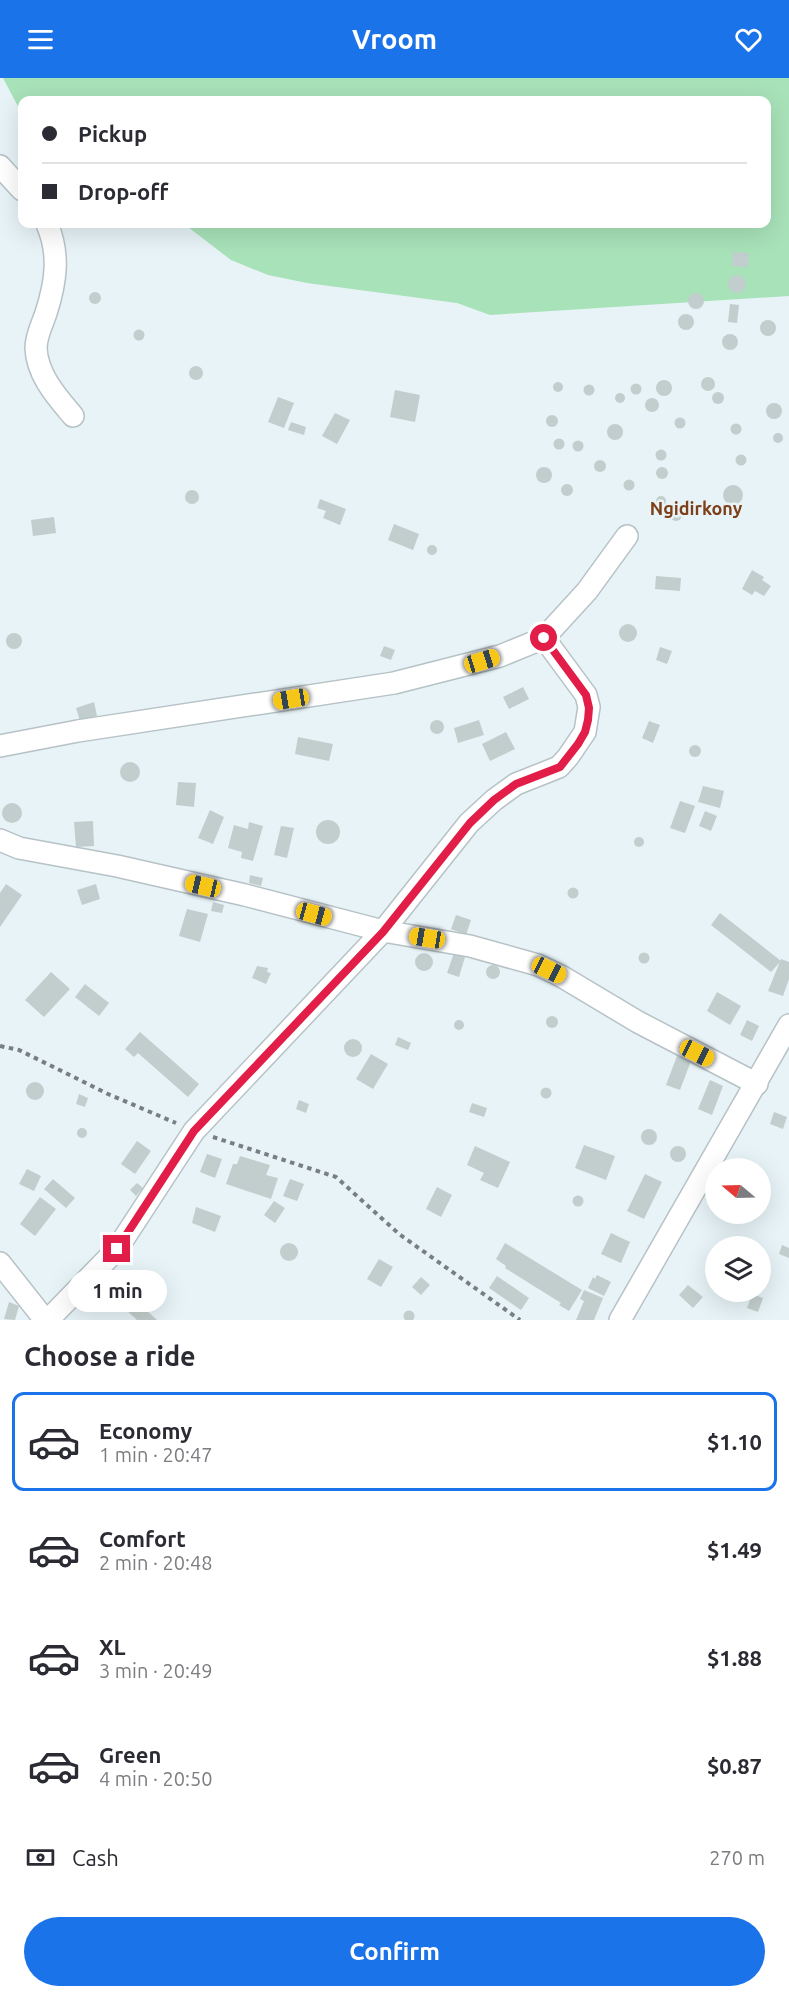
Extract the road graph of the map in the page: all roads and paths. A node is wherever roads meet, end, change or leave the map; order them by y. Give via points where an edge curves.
1 (0, 166) edge
2 (18, 186) edge
3 (49, 228) edge
4 (73, 416) dead end
5 (627, 536) dead end
6 (544, 638) junction
7 (0, 746) edge
8 (0, 840) edge
9 (383, 932) junction
10 (789, 1025) edge
11 (0, 1046) edge
12 (757, 1083) junction
13 (194, 1131) junction
14 (0, 1263) edge
15 (46, 1320) edge
16 (520, 1320) edge
17 (620, 1320) edge

1 - 2 street
3 - 4 street via 54,240 56,269 36,350 44,376
5 - 6 street via 587,591
6 - 7 street via 482,661 394,683
6 - 9 street via 586,695 589,708 585,732 560,767 516,784 470,823
8 - 9 street via 19,848 117,866
9 - 12 street via 470,946 538,965
9 - 13 street
10 - 12 street
11 - 13 path via 20,1050
12 - 17 street
13 - 15 street via 117,1249
13 - 16 path via 336,1177 399,1234
14 - 15 street

